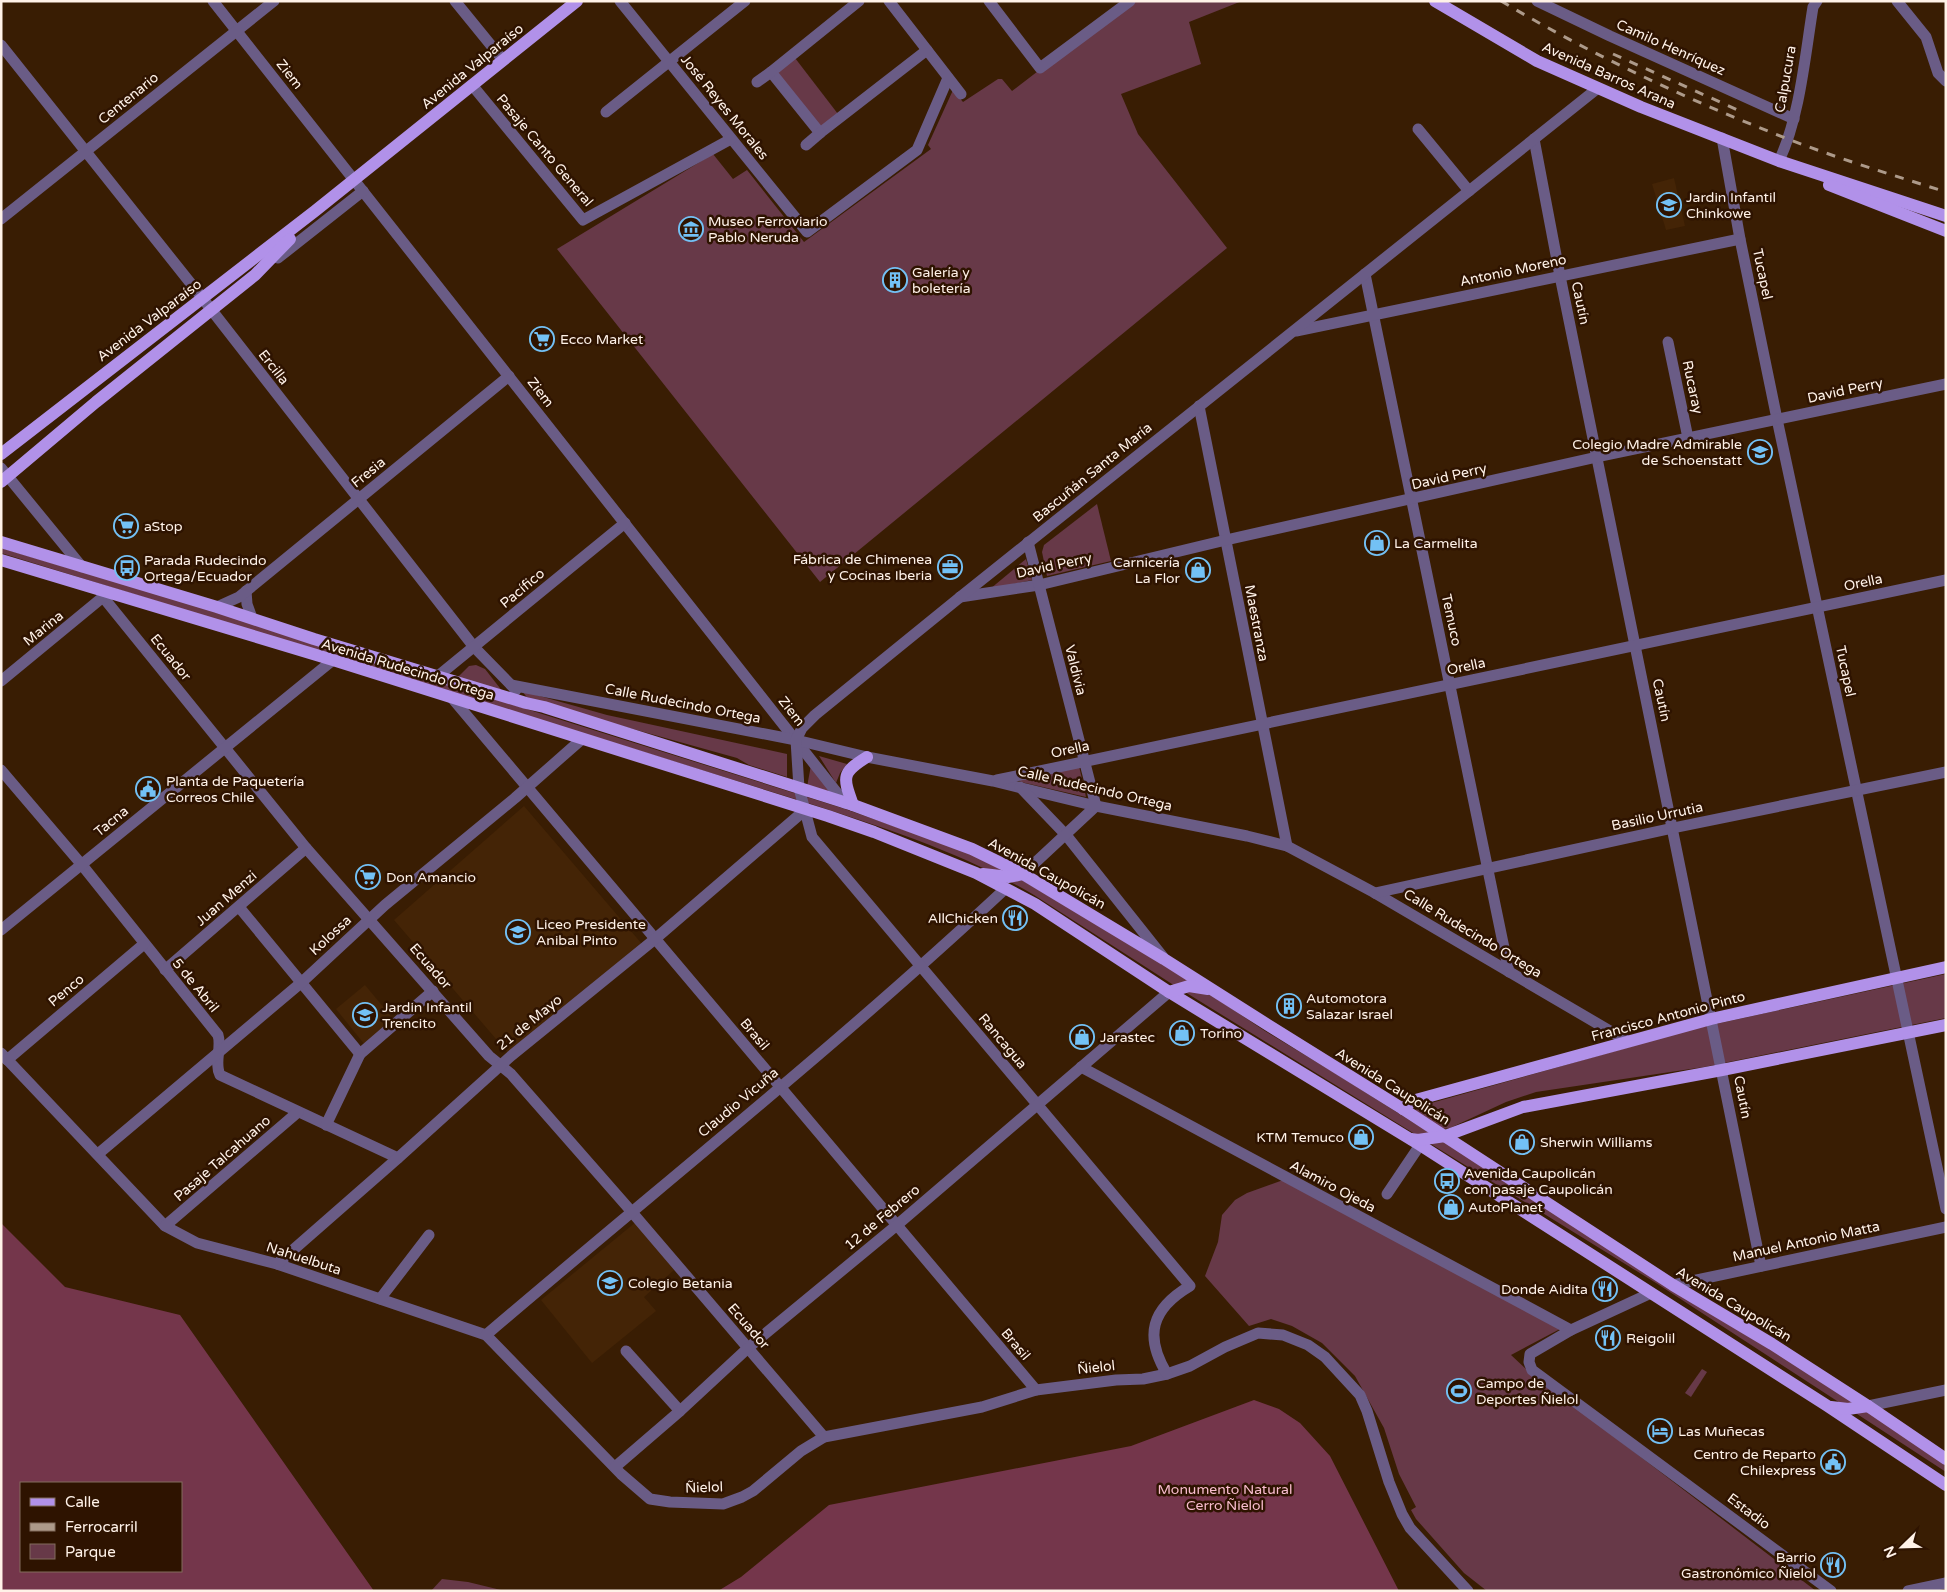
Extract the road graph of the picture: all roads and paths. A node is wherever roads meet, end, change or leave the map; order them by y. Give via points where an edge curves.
1 (213, 1) edge
2 (274, 1) edge
3 (455, 1) edge
4 (578, 1) edge
5 (620, 1) edge
6 (745, 1) edge
7 (859, 1) edge
8 (889, 1) edge
9 (989, 1) edge
10 (1130, 1) edge
11 (1435, 1) edge
12 (1537, 1) edge
13 (1817, 1) edge
14 (1897, 1) edge
15 (237, 31) junction
16 (1, 45) edge
17 (926, 50) junction
18 (503, 60) junction
19 (670, 62) junction
20 (771, 72) junction
21 (948, 78) junction
22 (1946, 81) edge
23 (758, 82) dead end
24 (472, 86) junction
25 (1598, 88) junction
26 (961, 94) dead end
27 (606, 112) dead end
28 (1794, 119) junction
29 (1418, 129) dead end
30 (820, 133) junction
31 (1722, 138) junction
32 (731, 139) junction
33 (1534, 139) junction
34 (806, 145) dead end
35 (86, 152) junction
36 (1779, 160) junction
37 (354, 180) junction
38 (363, 191) junction
39 (1469, 191) junction
40 (315, 211) junction
41 (1946, 216) edge
42 (1, 219) edge
43 (1946, 230) edge
44 (1740, 238) junction
45 (1365, 274) junction
46 (255, 275) junction
47 (1560, 276) junction
48 (203, 299) junction
49 (211, 311) junction
50 (1373, 315) junction
51 (1292, 331) junction
52 (1668, 342) dead end
53 (509, 376) junction
54 (1946, 384) edge
55 (1199, 406) junction
56 (1777, 419) junction
57 (1688, 438) junction
58 (1, 454) edge
59 (1597, 457) junction
60 (4, 475) edge
61 (358, 499) junction
62 (1412, 500) junction
63 (625, 523) junction
64 (1226, 540) junction
65 (1, 542) edge
66 (1028, 542) junction
67 (1, 560) edge
68 (82, 567) junction
69 (1946, 580) edge
70 (1039, 585) junction
71 (246, 591) junction
72 (107, 597) junction
73 (959, 598) junction
74 (218, 606) junction
75 (1816, 607) junction
76 (252, 618) junction
77 (1636, 645) junction
78 (474, 647) junction
79 (332, 660) junction
80 (438, 676) junction
81 (1, 681) edge
82 (1450, 684) junction
83 (511, 685) junction
84 (452, 698) junction
85 (526, 703) junction
86 (1262, 724) junction
87 (582, 739) junction
88 (796, 740) junction
89 (224, 747) junction
90 (868, 757) junction
91 (1084, 761) junction
92 (1, 770) edge
93 (1946, 772) edge
94 (993, 780) junction
95 (1020, 787) junction
96 (799, 788) junction
97 (527, 789) junction
98 (1856, 790) junction
99 (849, 804) junction
100 (1096, 806) junction
101 (805, 810) junction
102 (1673, 828) junction
103 (1066, 835) junction
104 (1287, 846) junction
105 (306, 848) junction
106 (82, 865) junction
107 (1488, 869) junction
108 (976, 874) junction
109 (1023, 874) junction
110 (1005, 889) junction
111 (1375, 893) junction
112 (239, 907) junction
113 (370, 918) junction
114 (1, 930) edge
115 (655, 939) junction
116 (144, 944) junction
117 (1164, 959) junction
118 (919, 966) junction
119 (1946, 968) edge
120 (165, 970) junction
121 (1509, 972) junction
122 (1896, 978) junction
123 (302, 982) junction
124 (433, 991) junction
125 (1169, 992) junction
126 (1221, 996) junction
127 (1711, 1019) junction
128 (1268, 1025) junction
129 (1946, 1025) edge
130 (1908, 1032) junction
131 (1627, 1041) junction
132 (1255, 1044) junction
133 (219, 1052) junction
134 (360, 1054) junction
135 (4, 1056) edge
136 (500, 1065) junction
137 (1081, 1067) junction
138 (1722, 1070) junction
139 (780, 1087) junction
140 (1038, 1105) junction
141 (1403, 1109) junction
142 (298, 1112) junction
143 (326, 1125) junction
144 (1445, 1136) junction
145 (1408, 1138) junction
146 (1420, 1145) junction
147 (98, 1154) junction
148 (398, 1158) junction
149 (1386, 1194) dead end
150 (1946, 1209) edge
151 (631, 1211) junction
152 (897, 1225) junction
153 (165, 1226) junction
154 (1946, 1227) edge
155 (429, 1235) dead end
156 (277, 1264) junction
157 (1761, 1266) junction
158 (1673, 1285) junction
159 (1652, 1293) junction
160 (1688, 1294) junction
161 (380, 1299) junction
162 (1571, 1330) junction
163 (486, 1334) junction
164 (748, 1348) junction
165 (626, 1350) dead end
166 (1167, 1374) junction
167 (1036, 1390) junction
168 (1946, 1390) edge
169 (1826, 1405) junction
170 (1868, 1406) junction
171 (680, 1411) junction
172 (824, 1437) junction
173 (1946, 1458) edge
174 (615, 1467) junction
175 (1946, 1485) edge
176 (1946, 1583) edge
177 (1468, 1591) edge
178 (1831, 1591) edge
179 (1908, 1591) edge

1 - 15 street, Ziem
2 - 15 street, Centenario
3 - 18 street
4 - 18 main road, Avenida Valparaíso
5 - 19 street, José Reyes Morales
6 - 19 street
7 - 20 street
8 - 17 street
9 - 10 street via 1040,68
11 - 25 main road, Avenida Barros Arana via 1537,61
12 - 28 street, Camilo Henríquez
13 - 28 street, Calpucura via 1813,7
14 - 22 street via 1926,37 1938,72
15 - 35 street, Centenario
15 - 37 street, Ziem
16 - 35 street, Ercilla
17 - 21 street
17 - 30 street
18 - 24 main road, Avenida Valparaíso
19 - 27 street
19 - 32 street, José Reyes Morales
20 - 23 street
20 - 30 street
21 - 26 street
21 - 32 street, José Reyes Morales via 917,150 807,232
24 - 32 street, Pasaje Canto General via 583,220
24 - 37 main road, Avenida Valparaíso
25 - 31 main road, Avenida Barros Arana
25 - 33 street, Bascuñán Santa María
28 - 36 street, Calpucura
29 - 39 street
30 - 34 street
31 - 36 main road, Avenida Barros Arana
31 - 44 street, Tucapel
33 - 39 street, Bascuñán Santa María
33 - 47 street, Cautín
35 - 42 street, Centenario
35 - 48 street, Ercilla
36 - 41 main road, Avenida Barros Arana
36 - 43 main road, Avenida Barros Arana via 1785,167
37 - 38 street, Ziem
37 - 40 main road, Avenida Valparaíso
38 - 46 street, Avenida Valparaíso
38 - 53 street, Ziem
39 - 45 street, Bascuñán Santa María
40 - 46 main road, Avenida Valparaíso
40 - 48 main road, Avenida Valparaíso
44 - 47 street, Antonio Moreno
44 - 56 street, Tucapel
45 - 50 street, Temuco
45 - 51 street, Bascuñán Santa María
46 - 49 main road, Avenida Valparaíso
47 - 50 street, Antonio Moreno
47 - 59 street, Cautín
48 - 49 street, Ercilla
48 - 58 main road, Avenida Valparaíso
49 - 60 main road, Avenida Valparaíso
49 - 61 street, Ercilla
50 - 51 street, Antonio Moreno
50 - 62 street, Temuco
51 - 55 street, Bascuñán Santa María
52 - 57 street, Rucaray
53 - 61 street, Fresia
53 - 63 street, Ziem
54 - 56 street, David Perry
55 - 64 street, Maestranza
55 - 66 street, Bascuñán Santa María
56 - 57 street, David Perry
56 - 75 street, Tucapel
57 - 59 street, David Perry
59 - 62 street, David Perry
59 - 77 street, Cautín
60 - 68 street
61 - 71 street, Fresia
61 - 78 street, Ercilla
62 - 64 street, David Perry
62 - 82 street, Temuco
63 - 78 street, Pacífico
63 - 88 street, Ziem
64 - 70 street, David Perry
64 - 86 street, Maestranza
65 - 68 main road, Avenida Rudecindo Ortega
66 - 70 street, Valdivia
66 - 73 street, Bascuñán Santa María
67 - 72 main road, Avenida Rudecindo Ortega
68 - 74 main road, Avenida Rudecindo Ortega
69 - 75 street, Orella
70 - 73 street, David Perry
70 - 91 street, Valdivia
71 - 74 street, Fresia via 231,602
71 - 76 street
72 - 79 main road, Avenida Rudecindo Ortega
72 - 81 street, Marina
72 - 89 street, Ecuador
73 - 88 street, Bascuñán Santa María via 815,715
74 - 76 main road, Avenida Rudecindo Ortega
75 - 77 street, Orella
75 - 98 street, Tucapel
76 - 80 main road, Avenida Rudecindo Ortega
77 - 82 street, Orella
77 - 102 street, Cautín
78 - 80 street, Pacífico
78 - 83 street, Ercilla
79 - 84 main road, Avenida Rudecindo Ortega
79 - 89 street, Tacna
80 - 85 main road, Avenida Rudecindo Ortega
82 - 86 street, Orella
82 - 107 street, Temuco
83 - 85 street, Ercilla
83 - 88 street, Calle Rudecindo Ortega
84 - 87 main road, Avenida Rudecindo Ortega
84 - 97 street, Brasil
85 - 96 main road, Avenida Rudecindo Ortega
86 - 91 street, Orella
86 - 104 street, Maestranza
87 - 97 street, Kolossa
87 - 101 main road, Avenida Rudecindo Ortega
88 - 90 street, Calle Rudecindo Ortega
88 - 96 street
88 - 99 street, Ziem
89 - 105 street, Ecuador
89 - 106 street, Tacna
90 - 94 street, Calle Rudecindo Ortega
90 - 99 main road via 850,768 846,777
91 - 94 street, Orella
91 - 100 street, Valdivia
92 - 106 street, 5 de Abril
93 - 98 street, Basilio Urrutia
94 - 95 street, Calle Rudecindo Ortega
95 - 100 street, Calle Rudecindo Ortega
95 - 103 street
96 - 99 main road, Avenida Caupolicán
96 - 101 street
97 - 113 street, Kolossa
97 - 115 street, Brasil
98 - 102 street, Basilio Urrutia
98 - 122 street, Tucapel
99 - 109 main road, Avenida Caupolicán via 972,849
100 - 103 street
100 - 104 street, Calle Rudecindo Ortega
101 - 108 main road via 874,832
101 - 115 street, 21 de Mayo
101 - 118 street, Rancagua via 812,837
102 - 107 street, Basilio Urrutia
102 - 127 street, Cautín
103 - 109 street
103 - 117 street
104 - 111 street, Calle Rudecindo Ortega
105 - 112 street, Juan Menzi
105 - 113 street, Ecuador
106 - 114 street, Tacna
106 - 116 street, 5 de Abril
107 - 111 street, Basilio Urrutia
107 - 121 street, Temuco
108 - 109 main road via 1009,877
108 - 110 main road
109 - 117 main road, Avenida Caupolicán
110 - 118 street, Claudio Vicuña
110 - 125 main road via 1035,904
111 - 121 street, Calle Rudecindo Ortega
112 - 120 street, Juan Menzi
112 - 123 street
113 - 123 street, Kolossa
113 - 124 street, Ecuador
115 - 136 street, 21 de Mayo
115 - 139 street, Brasil
116 - 120 street, 5 de Abril
116 - 135 street, Penco
117 - 126 main road, Avenida Caupolicán
118 - 139 street, Claudio Vicuña
118 - 140 street, Rancagua
119 - 122 main road, Francisco Antonio Pinto
120 - 133 street, 5 de Abril via 218,1034
121 - 131 street, Calle Rudecindo Ortega
122 - 127 main road, Francisco Antonio Pinto
122 - 130 street, Tucapel
123 - 133 street, Kolossa
123 - 134 street
124 - 134 street
124 - 136 street, Ecuador
125 - 126 main road via 1197,986
125 - 132 main road
125 - 137 street, 12 de Febrero
126 - 128 main road, Avenida Caupolicán
127 - 131 main road, Francisco Antonio Pinto
127 - 138 street, Cautín
128 - 132 main road
128 - 141 main road, Avenida Caupolicán
129 - 130 main road
130 - 138 main road
130 - 150 street, Tucapel
131 - 141 main road, Francisco Antonio Pinto via 1412,1102
132 - 145 main road
133 - 142 street, 5 de Abril via 220,1075
133 - 147 street, Kolossa
134 - 143 street
135 - 147 street, Nahuelbuta
136 - 148 street, 21 de Mayo
136 - 151 street, Ecuador
137 - 140 street, 12 de Febrero
137 - 162 street, Alamiro Ojeda
138 - 144 main road via 1523,1107
138 - 157 street, Cautín
139 - 151 street, Claudio Vicuña
139 - 152 street, Brasil
140 - 152 street, 12 de Febrero
140 - 166 street, Rancagua via 1190,1286 1174,1295 1156,1321 1154,1346
141 - 144 main road, Avenida Caupolicán
142 - 143 street, 5 de Abril
142 - 153 street, Pasaje Talcahuano
143 - 148 street, 5 de Abril
144 - 145 main road via 1418,1140
144 - 158 main road, Avenida Caupolicán
145 - 146 main road
146 - 149 street
146 - 159 main road
147 - 153 street, Nahuelbuta
148 - 156 street, 21 de Mayo
151 - 163 street, Claudio Vicuña
151 - 164 street, Ecuador
152 - 164 street, 12 de Febrero
152 - 167 street, Brasil
153 - 156 street, Nahuelbuta via 197,1242
154 - 157 street, Manuel Antonio Matta
155 - 161 street
156 - 161 street, Nahuelbuta
157 - 158 street, Manuel Antonio Matta
158 - 160 main road, Avenida Caupolicán
159 - 160 main road via 1668,1288
159 - 162 street
159 - 169 main road
160 - 170 main road, Avenida Caupolicán
161 - 163 street, Nahuelbuta
162 - 178 street, Estadio via 1530,1354 1532,1370
163 - 174 street, Nahuelbuta
164 - 171 street, 12 de Febrero
164 - 172 street, Ecuador
165 - 171 street
166 - 167 street, Ñielol
166 - 177 street, Ñielol via 1258,1333 1294,1338 1325,1357 1360,1395 1389,1482 1410,1528
167 - 172 street, Ñielol via 982,1407
168 - 170 street
169 - 170 main road via 1848,1409
169 - 175 main road
170 - 173 main road, Avenida Caupolicán
171 - 174 street, 12 de Febrero
172 - 174 street, Ñielol via 801,1451 753,1491 722,1504 684,1504 650,1499
176 - 179 street

